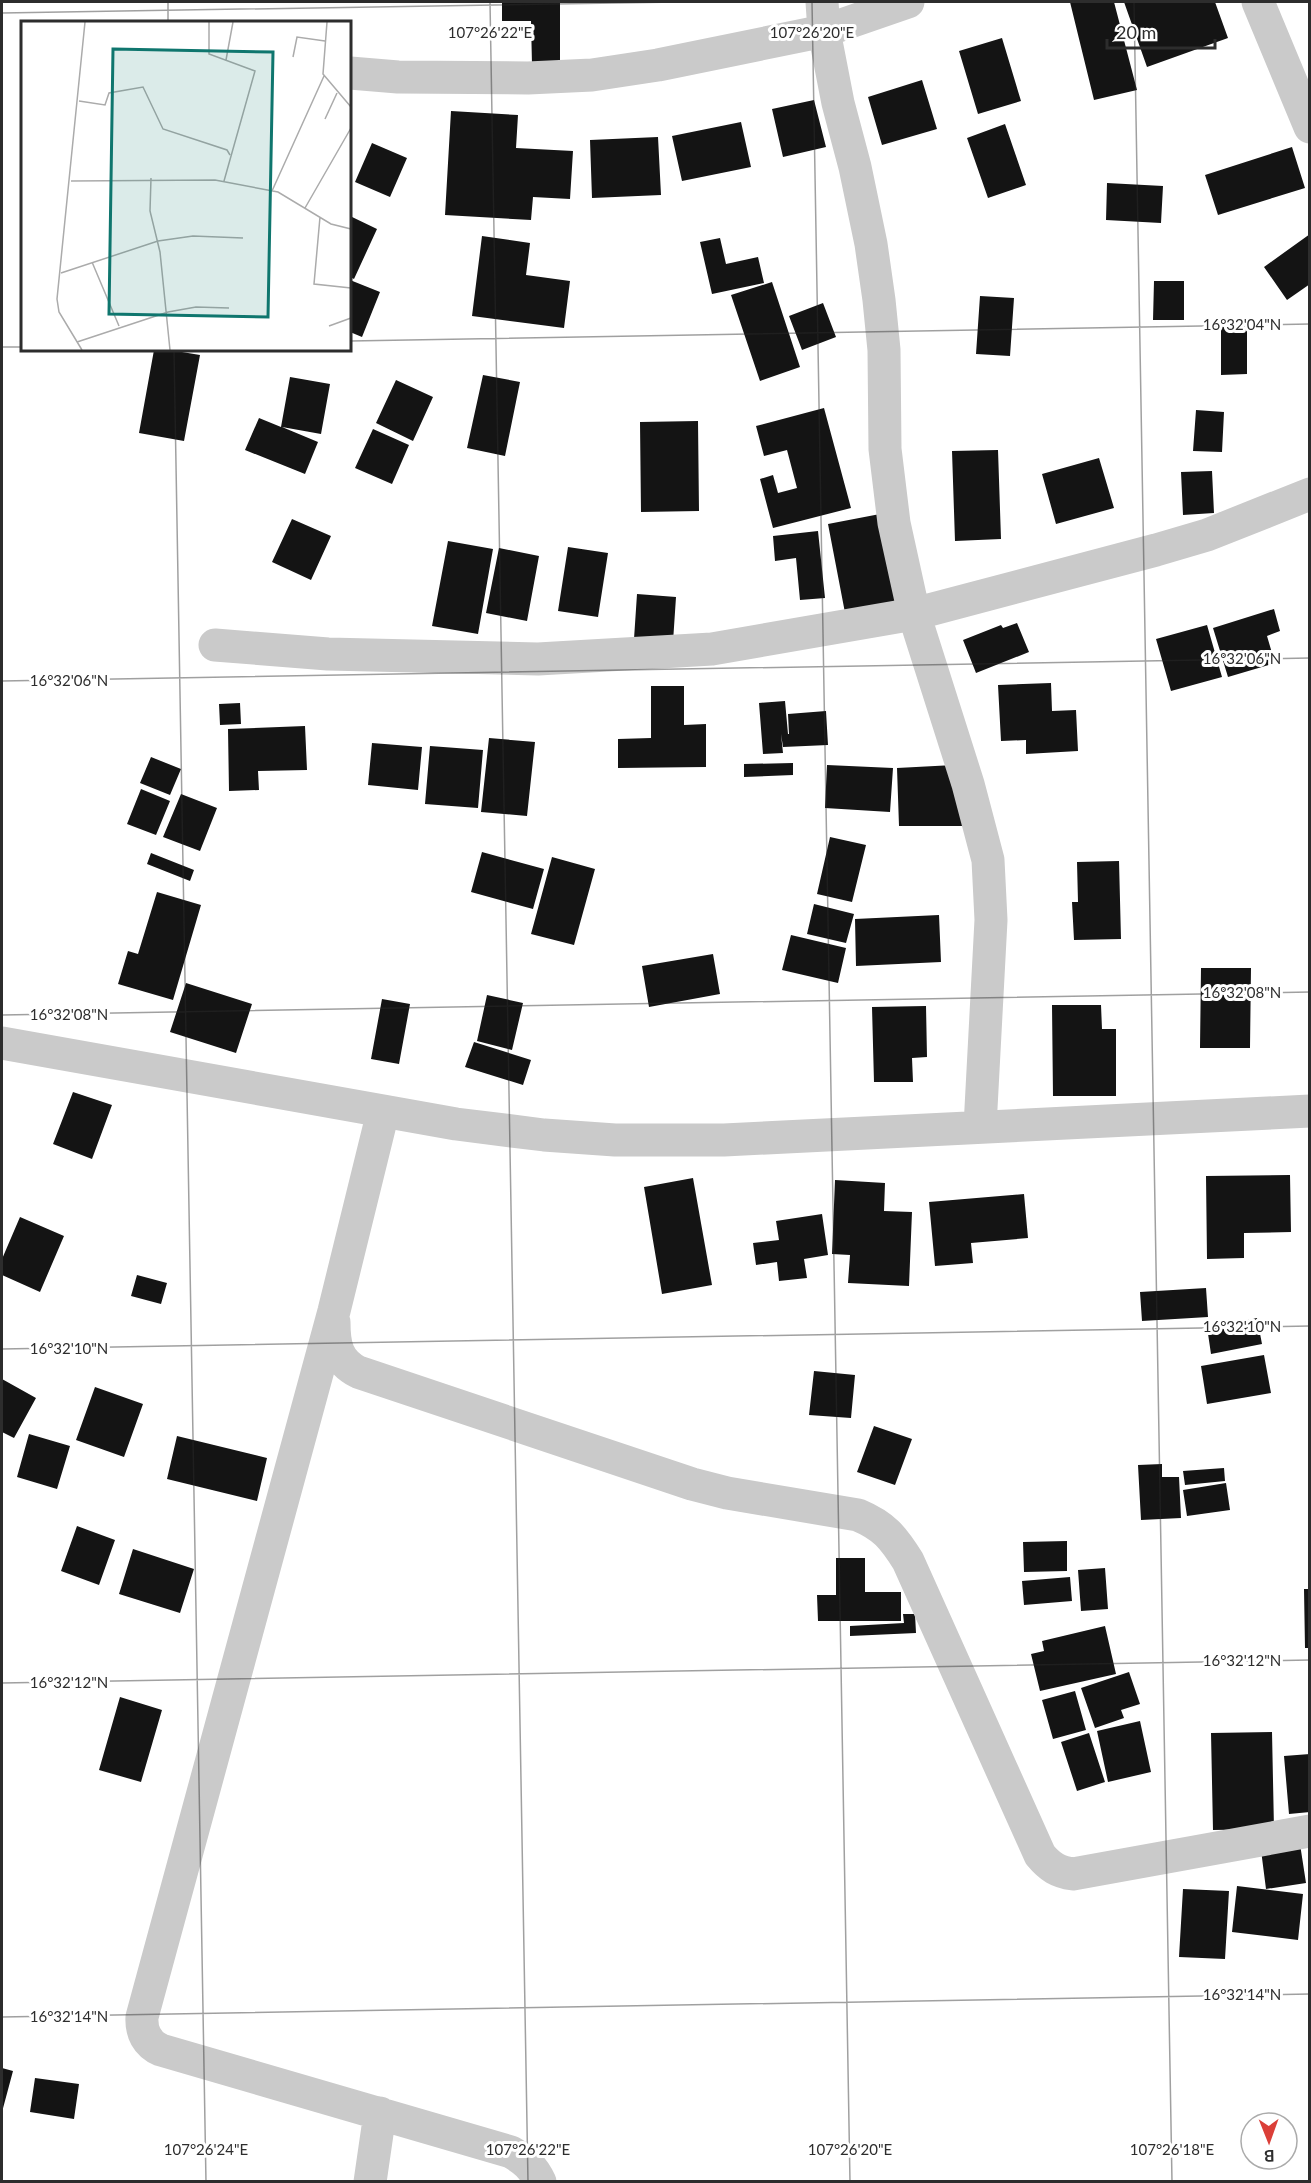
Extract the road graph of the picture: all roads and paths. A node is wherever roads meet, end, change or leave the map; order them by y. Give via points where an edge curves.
1 (908, 2) edge
2 (1258, 2) edge
3 (823, 16) edge
4 (351, 73) edge
5 (1310, 127) edge
6 (1310, 494) edge
7 (914, 614) junction
8 (214, 645) dead end
9 (2, 1043) edge
10 (383, 1112) junction
11 (1310, 1112) edge
12 (980, 1127) junction
13 (334, 1311) junction
14 (1310, 1831) edge
15 (380, 2114) junction
16 (370, 2181) edge
17 (540, 2181) edge

1 - 3 street
2 - 5 street
3 - 4 street via 658,65 592,75 398,77
3 - 7 street via 838,103 871,244 884,350 888,486
6 - 7 street via 1208,535
7 - 8 street via 712,650 625,656 538,659 328,654
7 - 12 street via 988,860 991,920
9 - 10 street
10 - 12 street via 544,1135 649,1141
10 - 13 street
11 - 12 street
13 - 14 street via 340,1359 358,1372 692,1484 858,1515 886,1531 908,1561 1040,1856 1060,1872 1073,1874
13 - 15 street via 142,2026 147,2041 161,2050
15 - 16 street
15 - 17 street via 511,2152 525,2160

